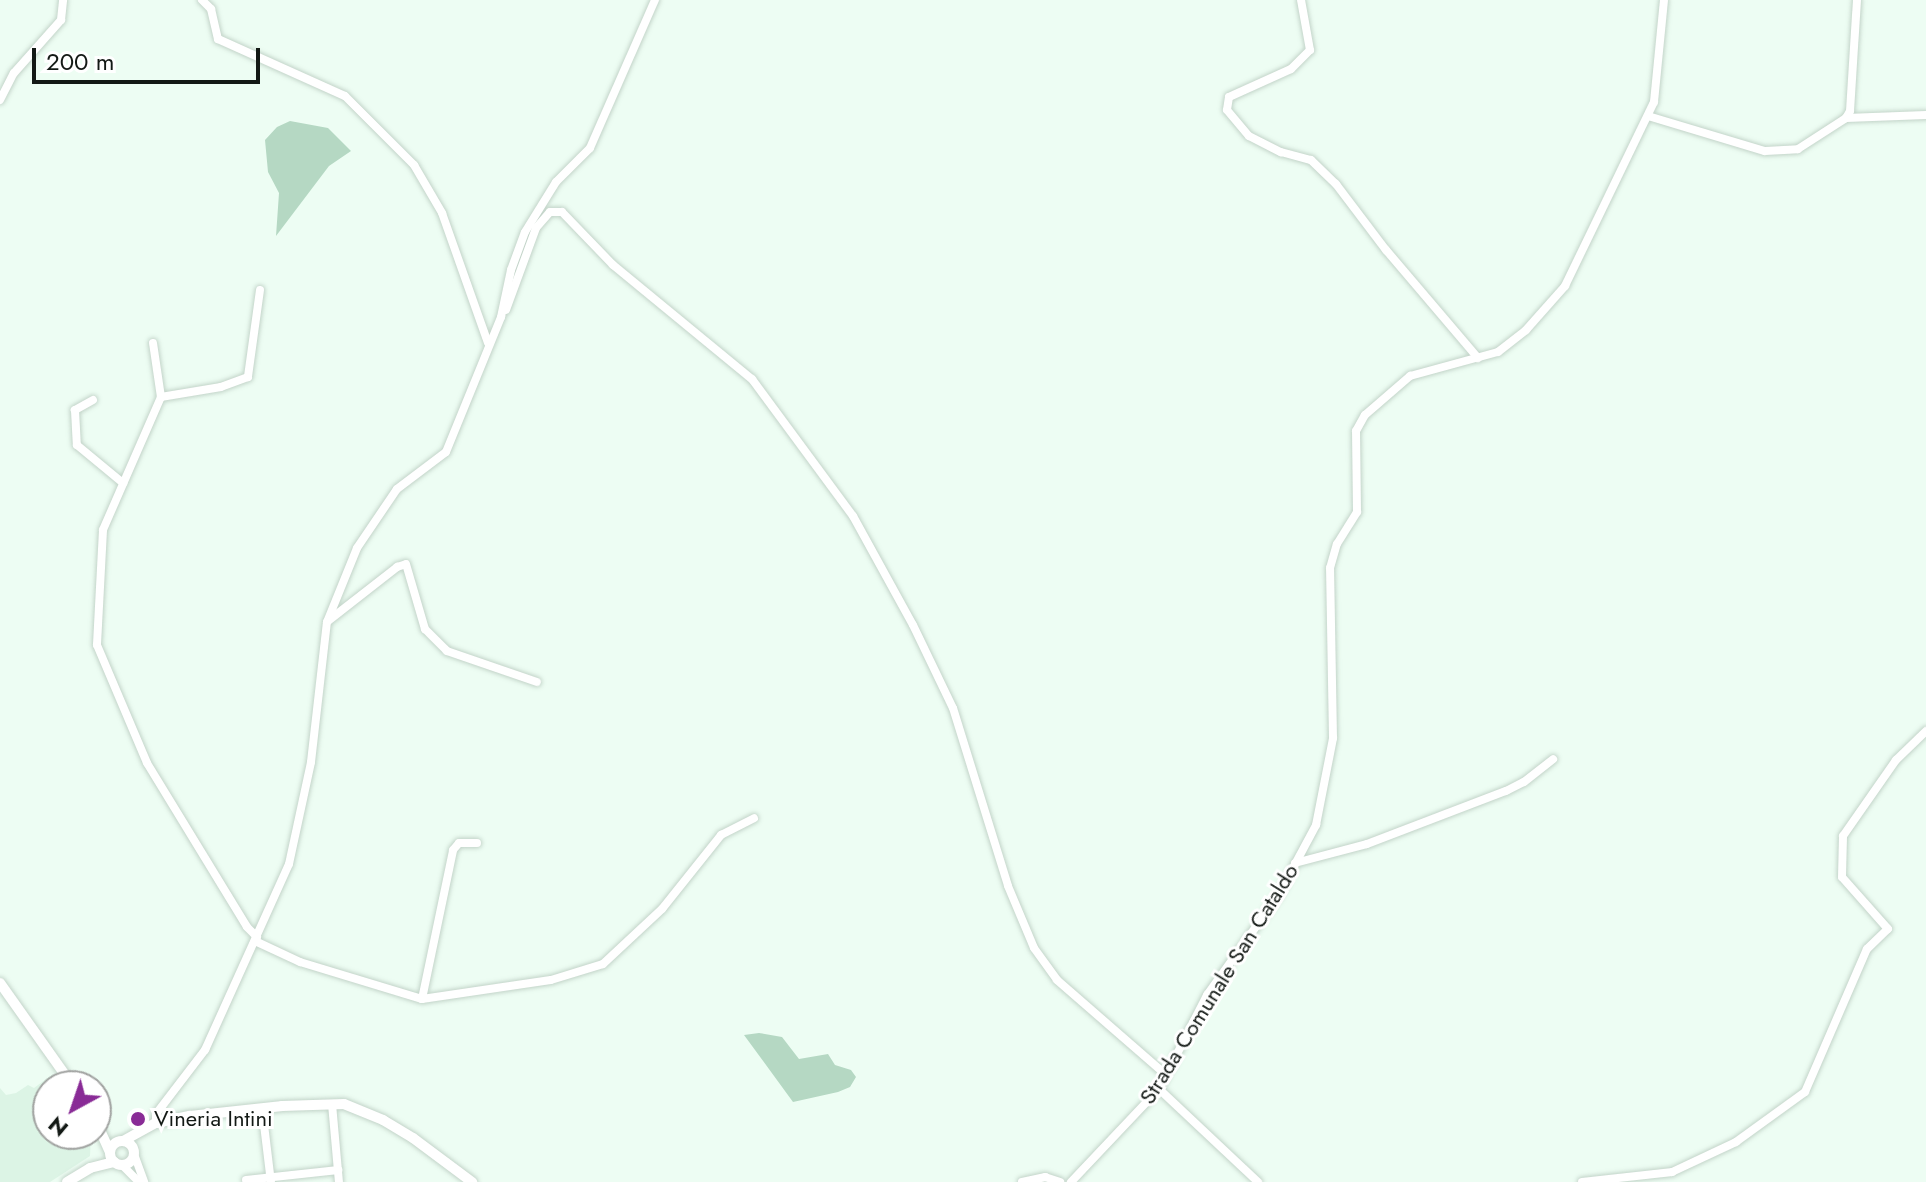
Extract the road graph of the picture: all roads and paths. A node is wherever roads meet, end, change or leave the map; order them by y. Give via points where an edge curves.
1 (63, 0) edge
2 (202, 0) edge
3 (655, 0) edge
4 (1301, 0) edge
5 (1664, 0) edge
6 (1857, 0) edge
7 (0, 100) edge
8 (1926, 115) edge
9 (1648, 116) junction
10 (1846, 118) junction
11 (260, 290) dead end
12 (501, 317) junction
13 (153, 343) dead end
14 (488, 343) junction
15 (1478, 358) junction
16 (161, 397) junction
17 (93, 400) dead end
18 (123, 483) junction
19 (327, 622) junction
20 (537, 682) dead end
21 (1926, 731) edge
22 (1553, 759) dead end
23 (754, 818) dead end
24 (477, 843) dead end
25 (1295, 863) junction
26 (257, 937) junction
27 (0, 983) edge
28 (422, 999) junction
29 (62, 1070) edge
30 (1165, 1074) junction
31 (1159, 1089) junction
32 (332, 1104) junction
33 (262, 1108) junction
34 (151, 1126) junction
35 (112, 1133) edge
36 (121, 1141) junction
37 (111, 1150) edge
38 (133, 1152) junction
39 (115, 1159) junction
40 (338, 1170) junction
41 (246, 1180) edge
42 (271, 1180) edge
43 (67, 1182) edge
44 (141, 1182) edge
45 (339, 1182) edge
46 (472, 1182) edge
47 (1022, 1182) edge
48 (1060, 1182) edge
49 (1071, 1182) edge
50 (1258, 1182) edge
51 (1582, 1182) edge

1 - 7 street via 61,20 14,73
2 - 14 street via 211,9 218,39 345,96 414,165 442,213
3 - 12 street via 590,148 546,196 525,232
4 - 15 street via 1310,50 1291,69 1229,97 1227,110 1249,136 1311,160 1336,184
5 - 9 street, Strada Comunale San Cataldo via 1658,79
6 - 10 street
8 - 10 street
9 - 10 street via 1765,151 1798,149
9 - 15 street, Strada Comunale San Cataldo via 1565,286 1526,330 1498,352
11 - 16 street via 248,377
12 - 14 street
12 - 30 street via 513,298 536,228 555,210 752,379 853,516 913,625 953,708 1008,886 1034,948 1057,980
13 - 16 street
14 - 19 street via 446,452 397,489 357,548
15 - 25 street, Strada Comunale San Cataldo via 1410,376 1365,415 1356,431 1357,512 1337,544 1330,568 1333,738 1316,825
16 - 18 street
17 - 18 street via 75,410 77,445
18 - 26 street via 103,530 97,645 147,763
19 - 20 street via 406,564 425,629 447,651
19 - 26 street via 311,762 289,864
21 - 51 street via 1896,760 1843,836 1842,877 1888,929 1867,949 1805,1092 1736,1142 1672,1172
22 - 25 street via 1497,795 1367,844
23 - 28 street via 721,835 662,909 603,964 551,980
24 - 28 street via 459,843 453,850
25 - 30 street, Strada Comunale San Cataldo via 1278,896 1207,995
26 - 28 street via 255,941 300,962
26 - 34 street via 205,1050
27 - 29 main road
30 - 31 street, Strada Comunale San Cataldo
31 - 49 street, Strada Comunale San Cataldo
31 - 50 street
32 - 33 main road
32 - 40 street
32 - 46 main road via 383,1120
33 - 34 main road
33 - 42 street
34 - 36 main road
34 - 38 main road
35 - 36 main road
36 - 38 main road
36 - 39 main road
37 - 39 main road
38 - 39 main road via 131,1161
38 - 44 street
39 - 43 main road
39 - 44 street
40 - 42 street
40 - 45 street
41 - 42 street
47 - 48 street via 1045,1177

